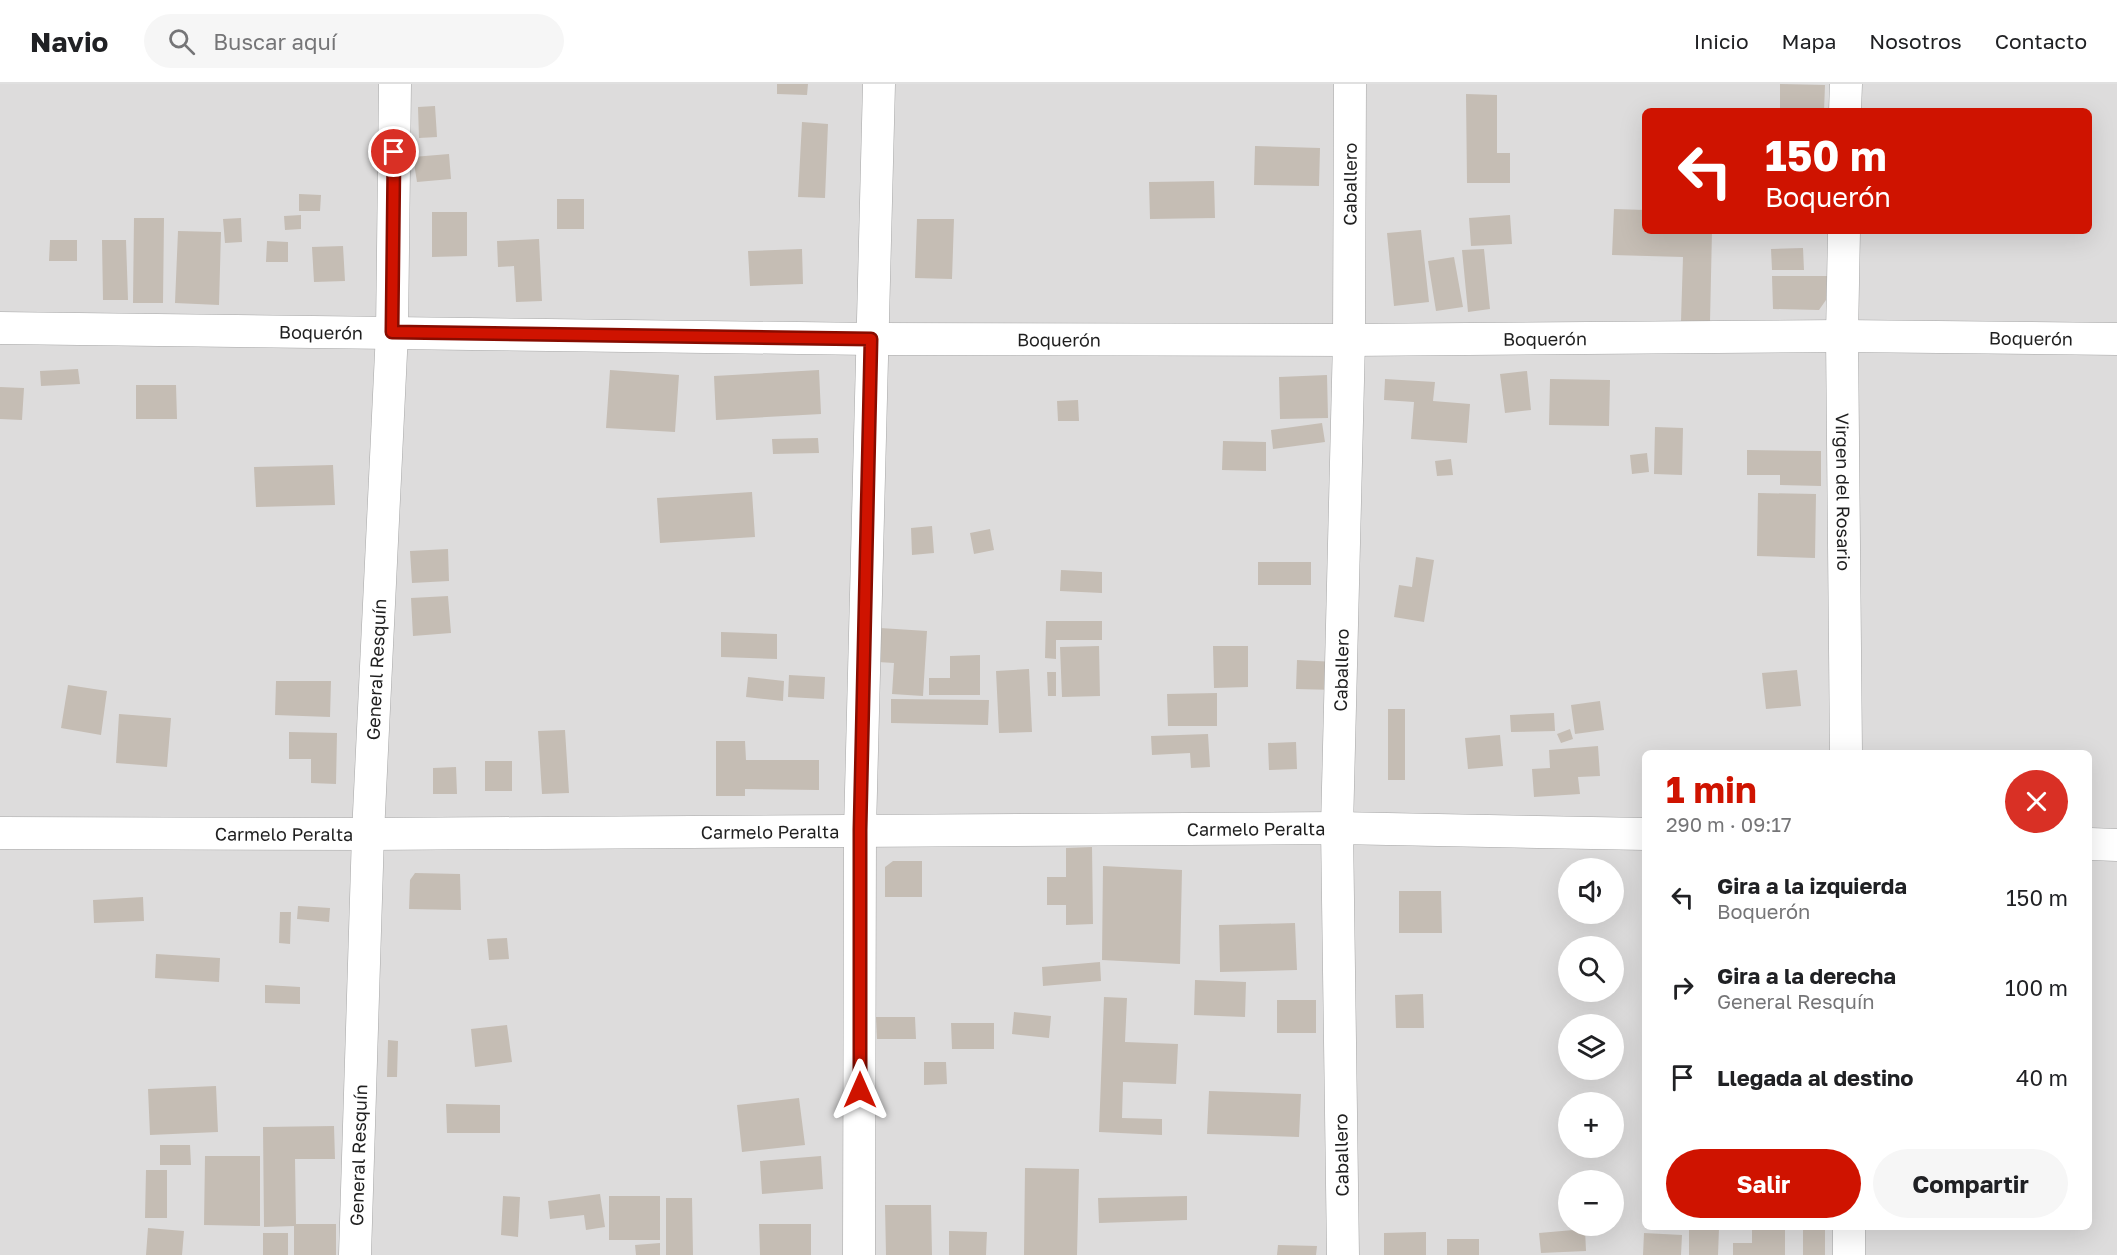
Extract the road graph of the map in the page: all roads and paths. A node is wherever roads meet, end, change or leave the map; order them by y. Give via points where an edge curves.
1 (395, 84) edge
2 (879, 84) edge
3 (1350, 84) edge
4 (1846, 84) edge
5 (1845, 108) edge
6 (1844, 234) edge
7 (0, 328) edge
8 (392, 332) junction
9 (1842, 336) junction
10 (871, 339) junction
11 (2117, 339) edge
12 (1350, 340) junction
13 (1846, 750) edge
14 (1337, 828) junction
15 (860, 830) junction
16 (0, 833) edge
17 (368, 834) junction
18 (1642, 834) edge
19 (2092, 844) edge
20 (2117, 844) edge
21 (1849, 1230) edge
22 (356, 1255) edge
23 (860, 1255) edge
24 (1343, 1255) edge
25 (1849, 1255) edge

1 - 8 street, General Resquín
2 - 10 street
3 - 12 street, Caballero
4 - 5 street
6 - 9 street, Virgen del Rosario
7 - 8 street, Boquerón
8 - 10 street, Boquerón
8 - 17 street, General Resquín
9 - 11 street, Boquerón
9 - 12 street, Boquerón
9 - 13 street, Virgen del Rosario
10 - 12 street, Boquerón
10 - 15 street
12 - 14 street, Caballero
14 - 15 street, Carmelo Peralta
14 - 18 street, Carmelo Peralta
14 - 24 street, Caballero
15 - 17 street, Carmelo Peralta
15 - 23 street
16 - 17 street, Carmelo Peralta
17 - 22 street, General Resquín
19 - 20 street
21 - 25 street

